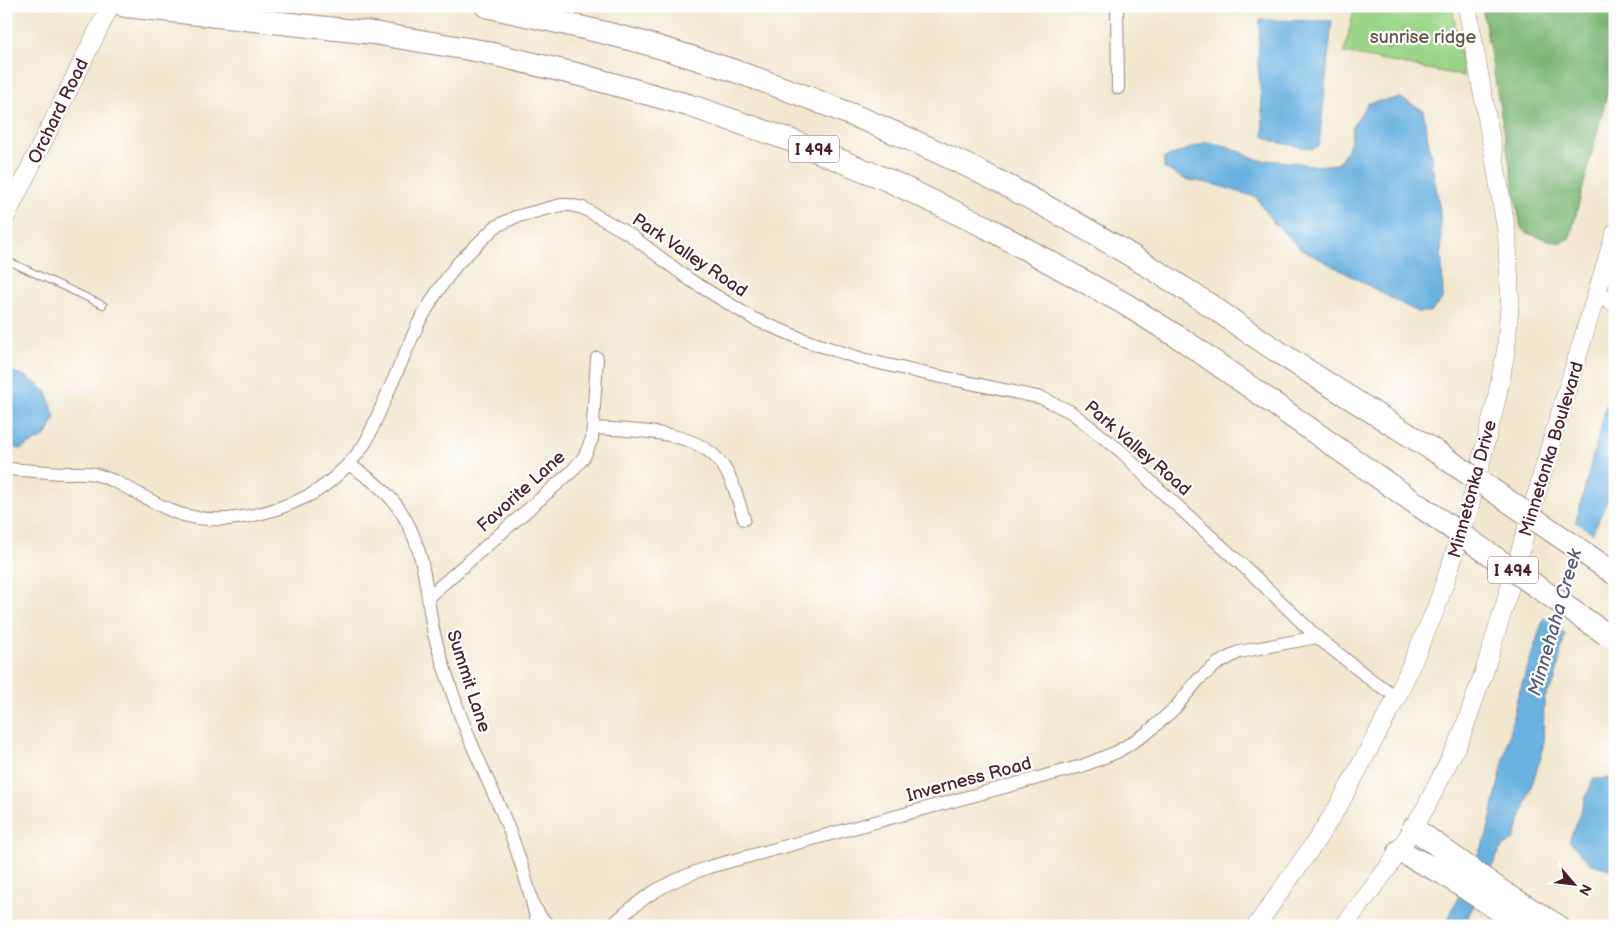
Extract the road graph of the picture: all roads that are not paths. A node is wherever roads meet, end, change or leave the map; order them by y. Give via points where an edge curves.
1 (110, 6) edge
2 (125, 6) edge
3 (486, 6) edge
4 (1117, 6) edge
5 (1467, 6) edge
6 (1118, 88) dead end
7 (6, 216) edge
8 (1615, 233) edge
9 (6, 260) edge
10 (1597, 294) junction
11 (1615, 303) edge
12 (103, 305) dead end
13 (597, 358) dead end
14 (594, 428) junction
15 (348, 464) junction
16 (6, 469) edge
17 (744, 518) dead end
18 (1615, 574) edge
19 (428, 598) junction
20 (1317, 636) junction
21 (1612, 639) edge
22 (1398, 697) junction
23 (1412, 828) junction
24 (1399, 851) junction
25 (1491, 904) junction
26 (533, 905) junction
27 (538, 926) edge
28 (550, 926) edge
29 (611, 926) edge
30 (1256, 926) edge
31 (1344, 926) edge
32 (1506, 926) edge
33 (1523, 926) edge
34 (1558, 926) edge

1 - 7 street, Orchard Road
2 - 21 highway, I 494, bridge via 373,33 480,51 688,105 790,140 890,181 986,227 1125,304 1186,342
3 - 18 highway, I 494, bridge via 642,42 733,70 793,91 970,167 1128,254 1205,302 1438,453
4 - 6 street
5 - 22 street, Minnetonka Drive via 1507,235 1510,300 1506,350 1471,500 1435,611
8 - 10 street, Minnetonka Boulevard
9 - 12 lane
10 - 11 street
10 - 23 street, Minnetonka Boulevard via 1485,669 1461,737
13 - 14 street, Favorite Lane
14 - 17 street via 673,436 699,444 723,467
14 - 19 street, Favorite Lane via 584,457 570,472
15 - 16 street, Park Valley Road via 312,494 281,507 219,519 180,514 93,474
15 - 19 street, Summit Lane via 373,480 392,499 406,520 418,544
15 - 20 street, Park Valley Road via 360,453 367,440 418,324 457,264 496,227 514,217 570,205 583,208 629,234 683,274 754,319 807,341 862,359 1042,398 1071,412 1122,452
19 - 26 street, Summit Lane via 433,630 461,721 501,810
20 - 22 street, Park Valley Road
20 - 29 street, Inverness Road via 1239,652 1217,664 1198,680 1175,708 1117,752 1082,766 709,867 656,890
22 - 30 street, Minnetonka Drive via 1339,805
23 - 24 street, Minnetonka Boulevard
23 - 34 highway via 1504,893
24 - 25 highway via 1444,874
24 - 31 street, Minnetonka Boulevard
25 - 32 highway
25 - 33 highway
26 - 27 street, Summit Lane
26 - 28 street

